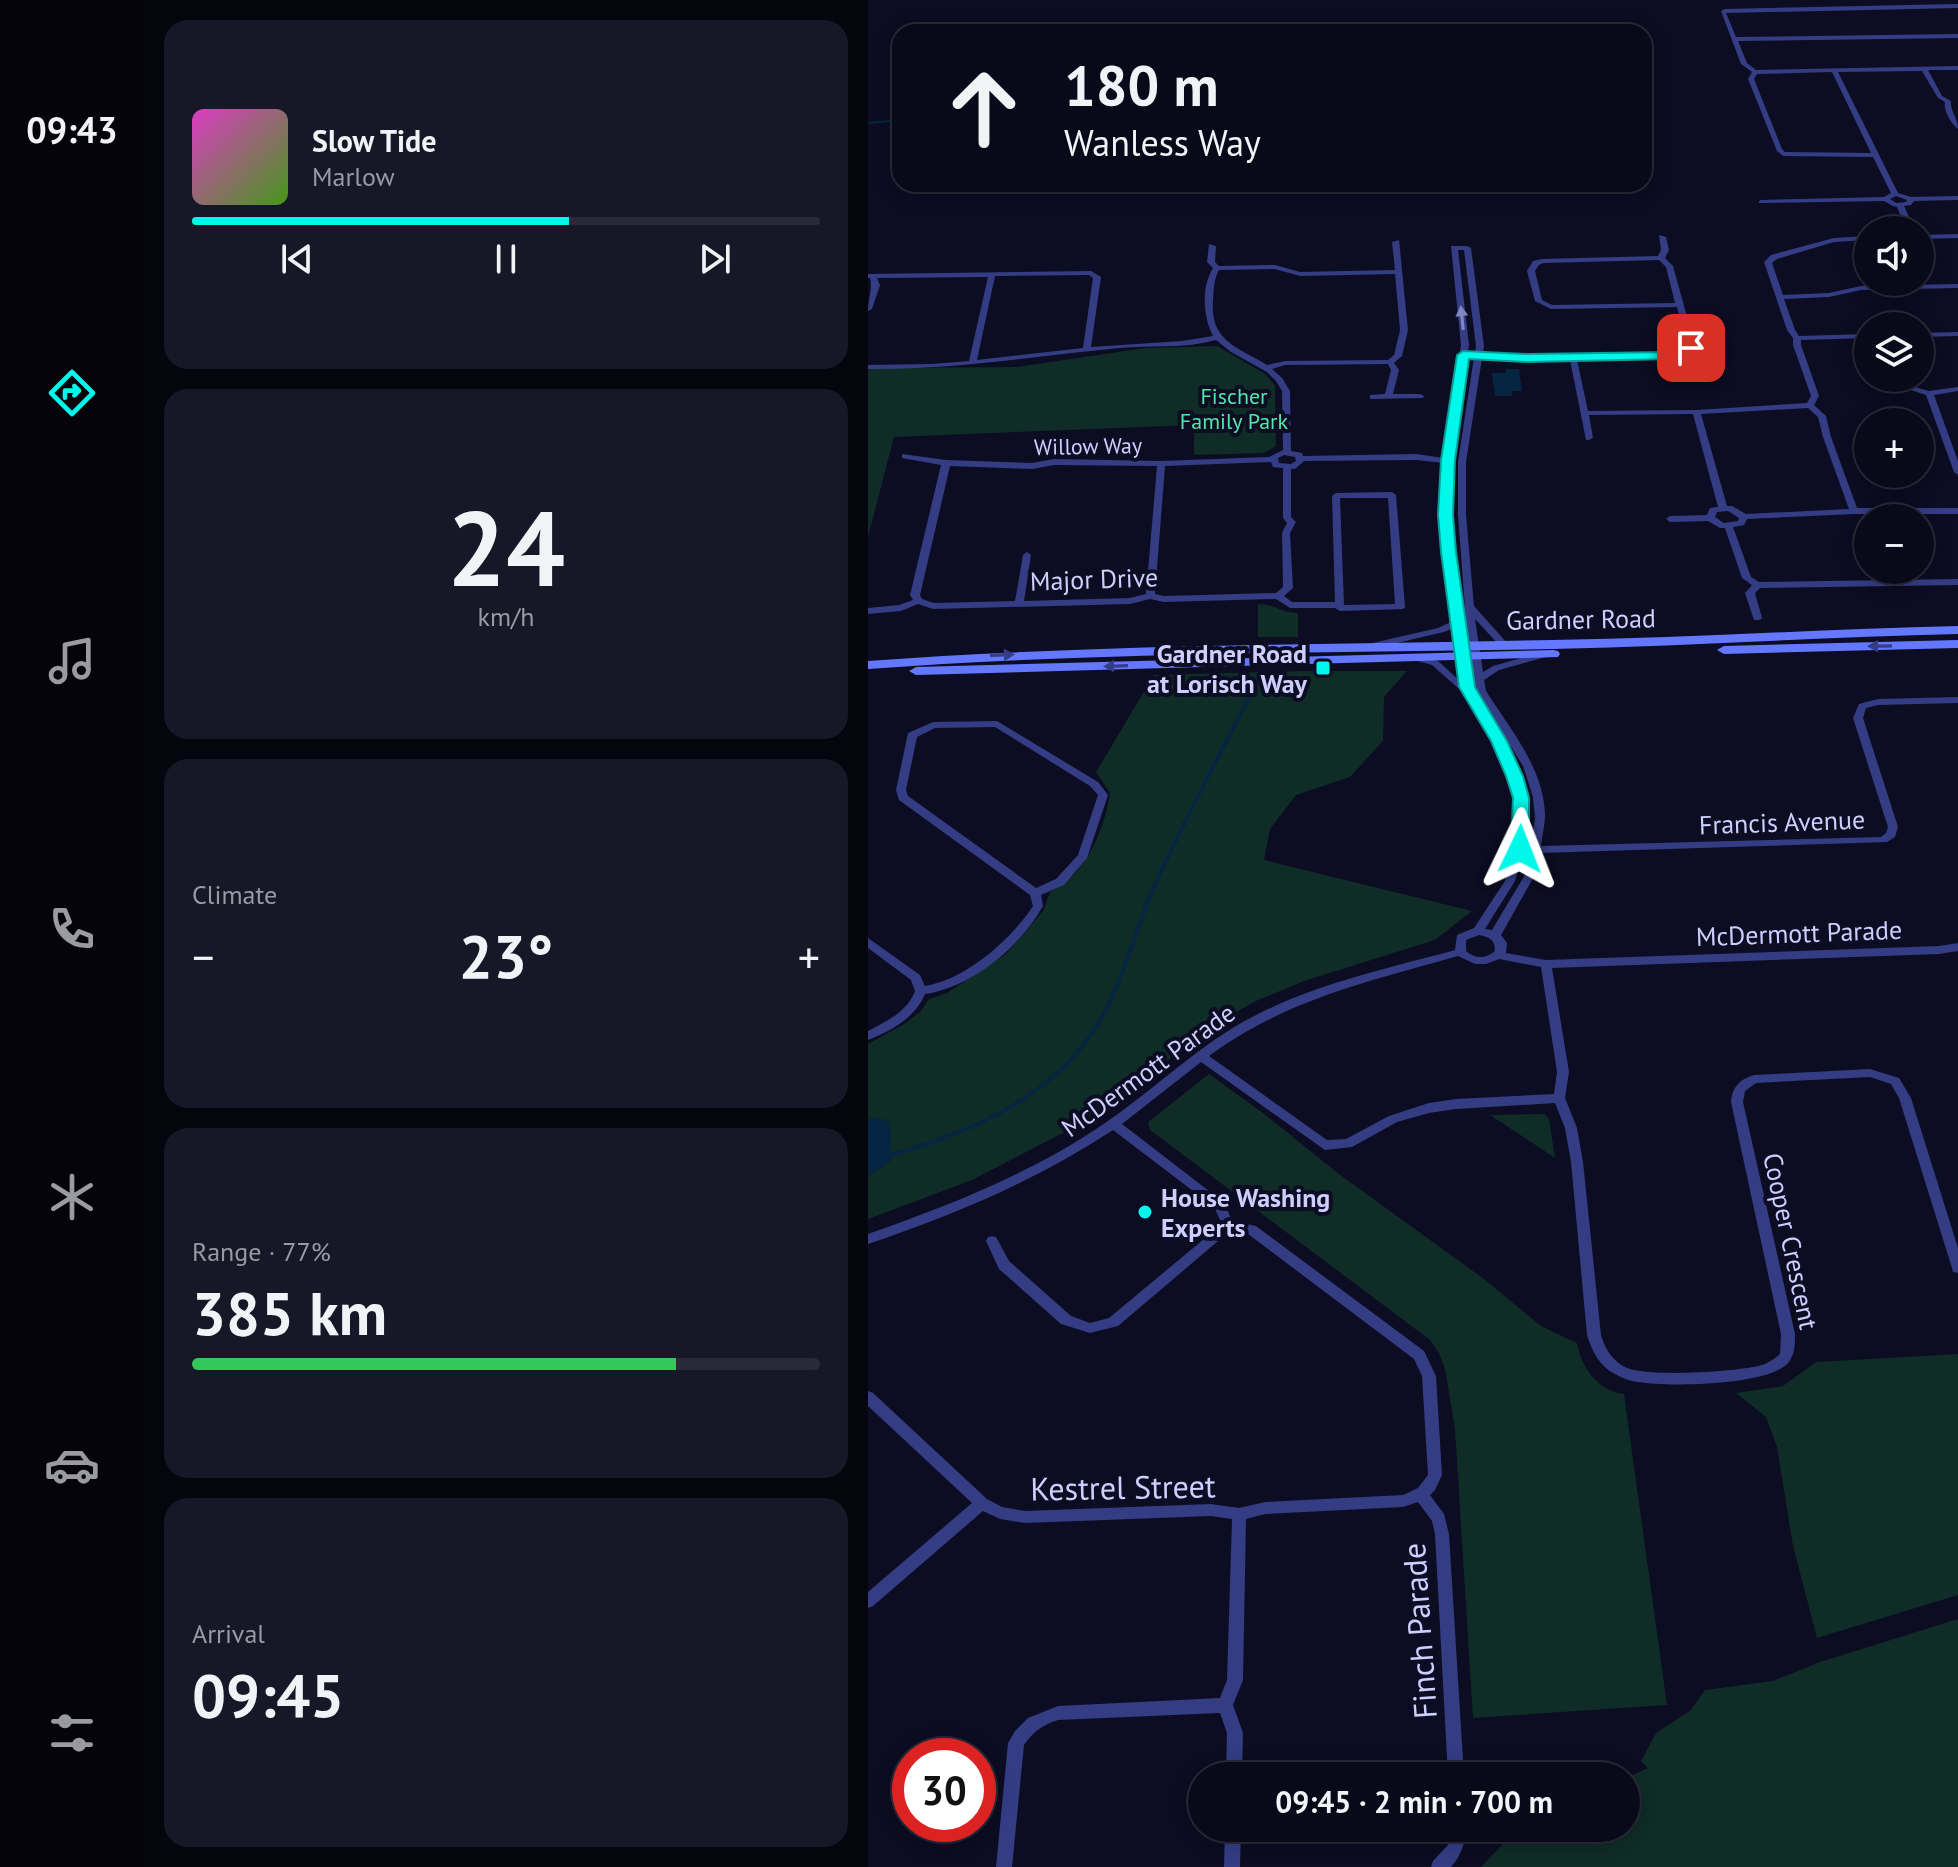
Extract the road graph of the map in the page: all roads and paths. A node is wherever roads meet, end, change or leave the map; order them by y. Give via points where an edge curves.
1 (1958, 6) edge
2 (1958, 36) edge
3 (1734, 39) junction
4 (1958, 68) edge
5 (1834, 70) junction
6 (1925, 70) junction
7 (1755, 72) junction
8 (1948, 101) junction
9 (1958, 102) edge
10 (1958, 127) edge
11 (1875, 155) junction
12 (1895, 194) junction
13 (1958, 198) edge
14 (1885, 199) junction
15 (1911, 199) junction
16 (1761, 202) dead end
17 (1900, 205) junction
18 (1905, 216) edge
19 (1958, 236) edge
20 (1662, 237) dead end
21 (1934, 237) edge
22 (1854, 239) edge
23 (1396, 242) dead end
24 (1212, 246) dead end
25 (1661, 258) junction
26 (1217, 268) junction
27 (1398, 272) junction
28 (992, 274) junction
29 (870, 277) edge
30 (1958, 286) edge
31 (1780, 297) junction
32 (1680, 305) junction
33 (868, 309) edge
34 (1958, 334) edge
35 (1934, 335) edge
36 (1854, 336) edge
37 (1218, 337) junction
38 (1797, 338) junction
39 (1087, 349) junction
40 (1463, 355) junction
41 (1479, 355) junction
42 (1573, 358) junction
43 (973, 361) junction
44 (1390, 362) junction
45 (868, 367) edge
46 (1266, 368) junction
47 (1958, 389) edge
48 (1925, 392) edge
49 (1929, 393) junction
50 (1389, 396) junction
51 (1420, 396) dead end
52 (1373, 397) dead end
53 (1810, 405) junction
54 (1696, 412) junction
55 (1584, 413) junction
56 (1589, 438) dead end
57 (1287, 452) junction
58 (905, 456) dead end
59 (1272, 459) junction
60 (1301, 459) junction
61 (1448, 460) junction
62 (1462, 462) junction
63 (946, 463) junction
64 (1161, 464) junction
65 (1287, 467) junction
66 (1958, 472) edge
67 (1723, 508) junction
68 (1854, 511) joint
69 (1934, 511) edge
70 (1958, 511) edge
71 (1744, 517) junction
72 (1710, 518) junction
73 (1670, 519) dead end
74 (1729, 527) junction
75 (1027, 555) dead end
76 (1958, 582) edge
77 (1757, 585) junction
78 (1150, 596) junction
79 (1278, 596) junction
80 (918, 601) junction
81 (1019, 604) junction
82 (1340, 605) junction
83 (1469, 606) junction
84 (868, 611) edge
85 (1757, 618) dead end
86 (1457, 623) junction
87 (1958, 630) edge
88 (1503, 644) junction
89 (1958, 644) edge
90 (1366, 647) junction
91 (1468, 651) junction
92 (1543, 655) junction
93 (1417, 658) junction
94 (868, 665) edge
95 (868, 672) edge
96 (1479, 679) junction
97 (1469, 693) junction
98 (1958, 700) edge
99 (1537, 850) junction
100 (1035, 893) junction
101 (1478, 931) junction
102 (1495, 935) junction
103 (868, 942) edge
104 (1958, 947) edge
105 (1460, 952) junction
106 (1498, 955) junction
107 (1546, 964) junction
108 (921, 991) junction
109 (868, 1036) edge
110 (1201, 1056) junction
111 (1559, 1098) junction
112 (1113, 1124) junction
113 (1229, 1225) junction
114 (868, 1239) edge
115 (992, 1241) dead end
116 (1958, 1268) edge
117 (868, 1397) edge
118 (1421, 1495) junction
119 (982, 1503) junction
120 (1239, 1514) junction
121 (868, 1601) edge
122 (1225, 1705) junction
123 (1234, 1762) edge
124 (1455, 1762) edge
125 (1233, 1842) edge
126 (1457, 1842) edge
127 (1004, 1867) edge
128 (1232, 1867) edge
129 (1439, 1867) edge

1 - 3 street via 1731,9 1723,12
2 - 3 street
3 - 7 street via 1744,64
4 - 6 street
5 - 6 street
5 - 7 street
5 - 11 street
6 - 8 street via 1940,97
7 - 11 street via 1751,79 1783,154
8 - 9 street
8 - 10 street
11 - 12 street
12 - 14 street
12 - 15 street
13 - 15 street
14 - 16 street
14 - 17 street
15 - 17 street
17 - 18 street
19 - 21 street
20 - 25 street
22 - 31 street via 1771,259
23 - 27 street
24 - 26 street via 1211,262
25 - 32 street via 1669,266
25 - 32 street via 1542,261 1531,271 1539,301 1551,307
26 - 27 street via 1275,267 1300,274
26 - 37 street via 1210,276 1209,320
27 - 44 street via 1404,330 1398,356
28 - 29 street
28 - 39 street via 1097,277
28 - 43 street
29 - 33 street via 876,285
30 - 31 street
31 - 38 street
32 - 42 street via 1688,351
34 - 35 street
36 - 38 street
37 - 39 street
37 - 46 street
38 - 53 street via 1815,396
39 - 43 street
40 - 41 street
40 -> 41 street via 1454,248 1467,248
40 - 61 street
41 - 42 street
41 - 62 street
42 - 55 street
43 - 45 street
44 - 46 street via 1285,363
44 - 50 street via 1395,370
46 - 57 street via 1286,391
47 - 49 street
48 - 49 street
49 - 66 street
50 - 51 street
50 - 52 street
53 - 54 street
53 - 68 street via 1822,416
54 - 55 street
54 - 67 street
55 - 56 street
57 - 59 street
57 - 60 street
58 - 63 street, Willow Way
59 - 64 street, Willow Way
59 - 65 street
60 - 61 street
60 - 65 street
61 - 62 street
61 - 86 street via 1446,515
62 - 83 street
63 - 64 street, Willow Way
63 - 80 street via 915,595
64 - 78 street
65 - 79 street via 1287,518 1292,522 1286,533 1288,588
67 - 71 street
67 - 72 street via 1713,510
68 - 71 street
69 - 70 street
71 - 74 street
72 - 73 street
72 - 74 street
74 - 77 street via 1747,578
75 - 81 street
76 - 77 street
77 - 85 street via 1750,593
78 - 79 street, Major Drive
78 - 81 street, Major Drive
79 - 82 street, Major Drive via 1290,605
80 - 81 street, Major Drive via 933,606
80 - 84 street, Major Drive
82 - 82 street, Major Drive via 1336,496 1392,495 1400,607
83 - 88 street
83 - 91 street
86 - 90 street
86 - 91 street
87 - 88 street, Gardner Road
88 - 91 street, Gardner Road
89 -> 92 street, Gardner Road
90 - 91 street, Gardner Road
94 -> 90 street, Gardner Road via 1000,655
91 - 92 street, Gardner Road
91 - 93 street, Gardner Road
91 - 96 street
91 - 97 street
92 - 96 street, Gardner Road via 1496,668
93 -> 95 street, Gardner Road
93 - 97 street via 1435,663
96 - 99 street via 1534,782 1540,818
97 - 101 street via 1514,776 1523,822 1510,881
98 - 99 street, Francis Avenue via 1878,702 1859,711 1893,827 1883,840
99 - 102 street via 1521,895
100 - 100 street via 1060,882 1083,856 1103,801 1102,790 997,724 933,725 917,731 912,735 903,798
100 - 108 street via 1034,913 1001,952 945,988
101 - 102 street
101 - 105 street via 1461,938
102 - 106 street via 1502,947
103 - 108 street via 916,978
104 - 107 street, McDermott Parade
105 - 106 street via 1478,962
105 - 110 street, McDermott Parade via 1313,995 1264,1016
106 - 107 street, McDermott Parade
107 - 111 street, Cooper Crescent via 1563,1072
108 - 109 street via 906,1015
110 - 111 street via 1325,1145 1348,1144 1393,1119 1429,1108
110 - 112 street, McDermott Parade
111 - 116 street, Cooper Crescent via 1577,1162 1594,1335 1609,1365 1626,1375 1763,1372 1788,1355 1788,1334 1737,1102 1737,1092 1754,1079 1870,1073 1895,1081 1905,1098
112 - 113 street via 1218,1204
112 - 114 street, McDermott Parade via 1060,1160 1008,1185
113 - 115 street via 1113,1322 1090,1328 1066,1320 1004,1265
113 - 118 street via 1252,1230 1419,1355 1429,1376 1435,1475
117 - 119 street, Kestrel Street
118 - 120 street, Kestrel Street via 1403,1501
118 - 124 street, Finch Parade via 1439,1519 1442,1534
119 - 120 street, Kestrel Street via 1025,1517 1211,1510
119 - 121 street
120 - 122 street via 1235,1680
122 - 123 street via 1235,1733
122 - 127 street via 1038,1718 1016,1743
125 - 128 street
126 - 129 street

